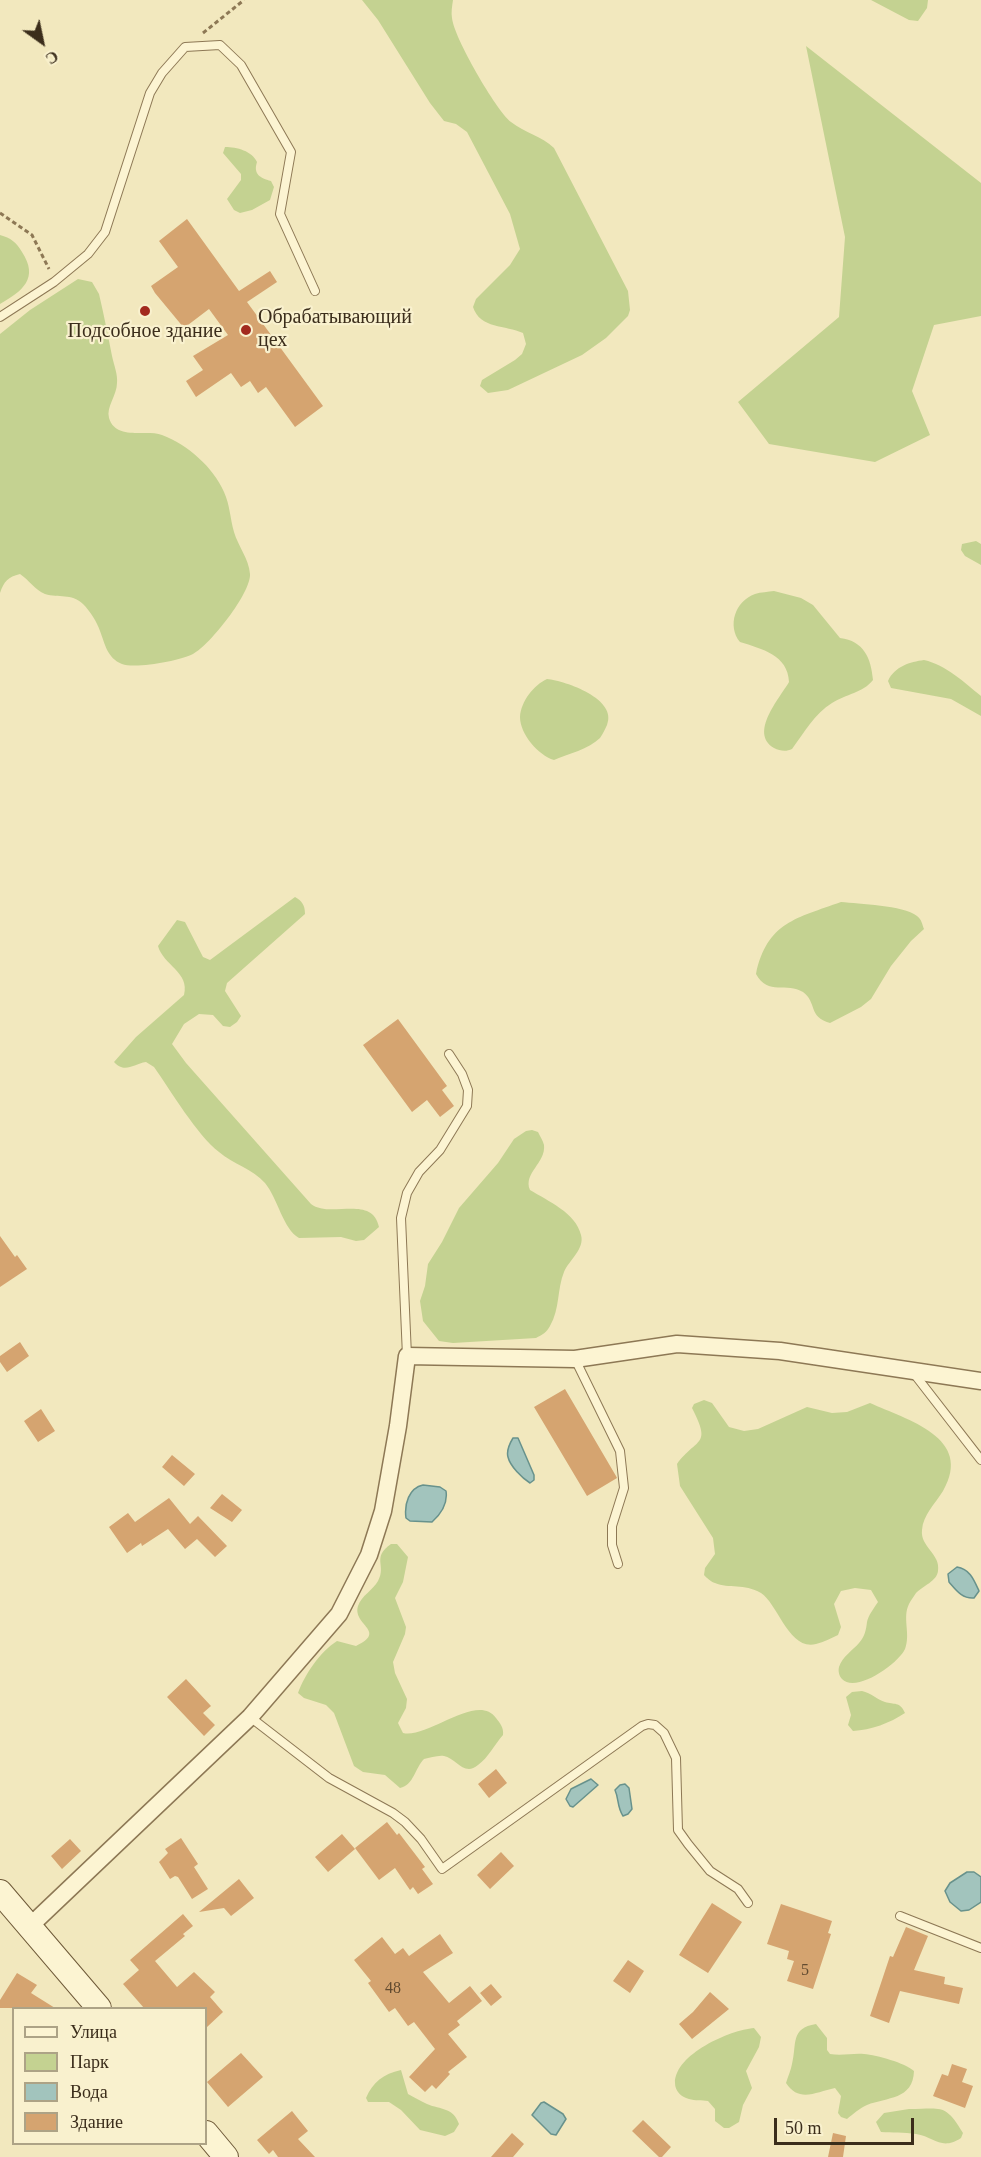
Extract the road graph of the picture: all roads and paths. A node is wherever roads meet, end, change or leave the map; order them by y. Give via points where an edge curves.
1 (244, 0) edge
2 (185, 46) junction
3 (0, 213) edge
4 (54, 282) junction
5 (315, 291) dead end
6 (0, 317) edge
7 (449, 1054) dead end
8 (407, 1356) junction
9 (575, 1359) junction
10 (912, 1371) junction
11 (981, 1381) edge
12 (981, 1460) edge
13 (618, 1564) dead end
14 (250, 1717) junction
15 (0, 1893) edge
16 (748, 1904) dead end
17 (900, 1916) dead end
18 (29, 1928) junction
19 (981, 1948) edge
20 (98, 2007) edge
21 (207, 2134) edge
22 (226, 2157) edge

1 - 2 path
2 - 4 lane via 150,93 105,232 88,254
2 - 5 lane via 220,45 242,64 291,152 280,214
3 - 4 path via 32,235
4 - 6 lane
7 - 8 lane via 468,1090 467,1106 440,1150 419,1172 407,1193 401,1218
8 - 9 street
8 - 14 street via 383,1511 369,1555 339,1614
9 - 10 street via 677,1344 780,1352
9 - 13 lane via 620,1451 624,1488 612,1526
10 - 11 street
10 - 12 lane
14 - 16 lane via 329,1778 405,1822 442,1869 642,1726 655,1725 664,1733 676,1758 678,1830 710,1871 738,1889
14 - 18 street
15 - 18 main road
17 - 19 lane
18 - 20 main road
21 - 22 main road

